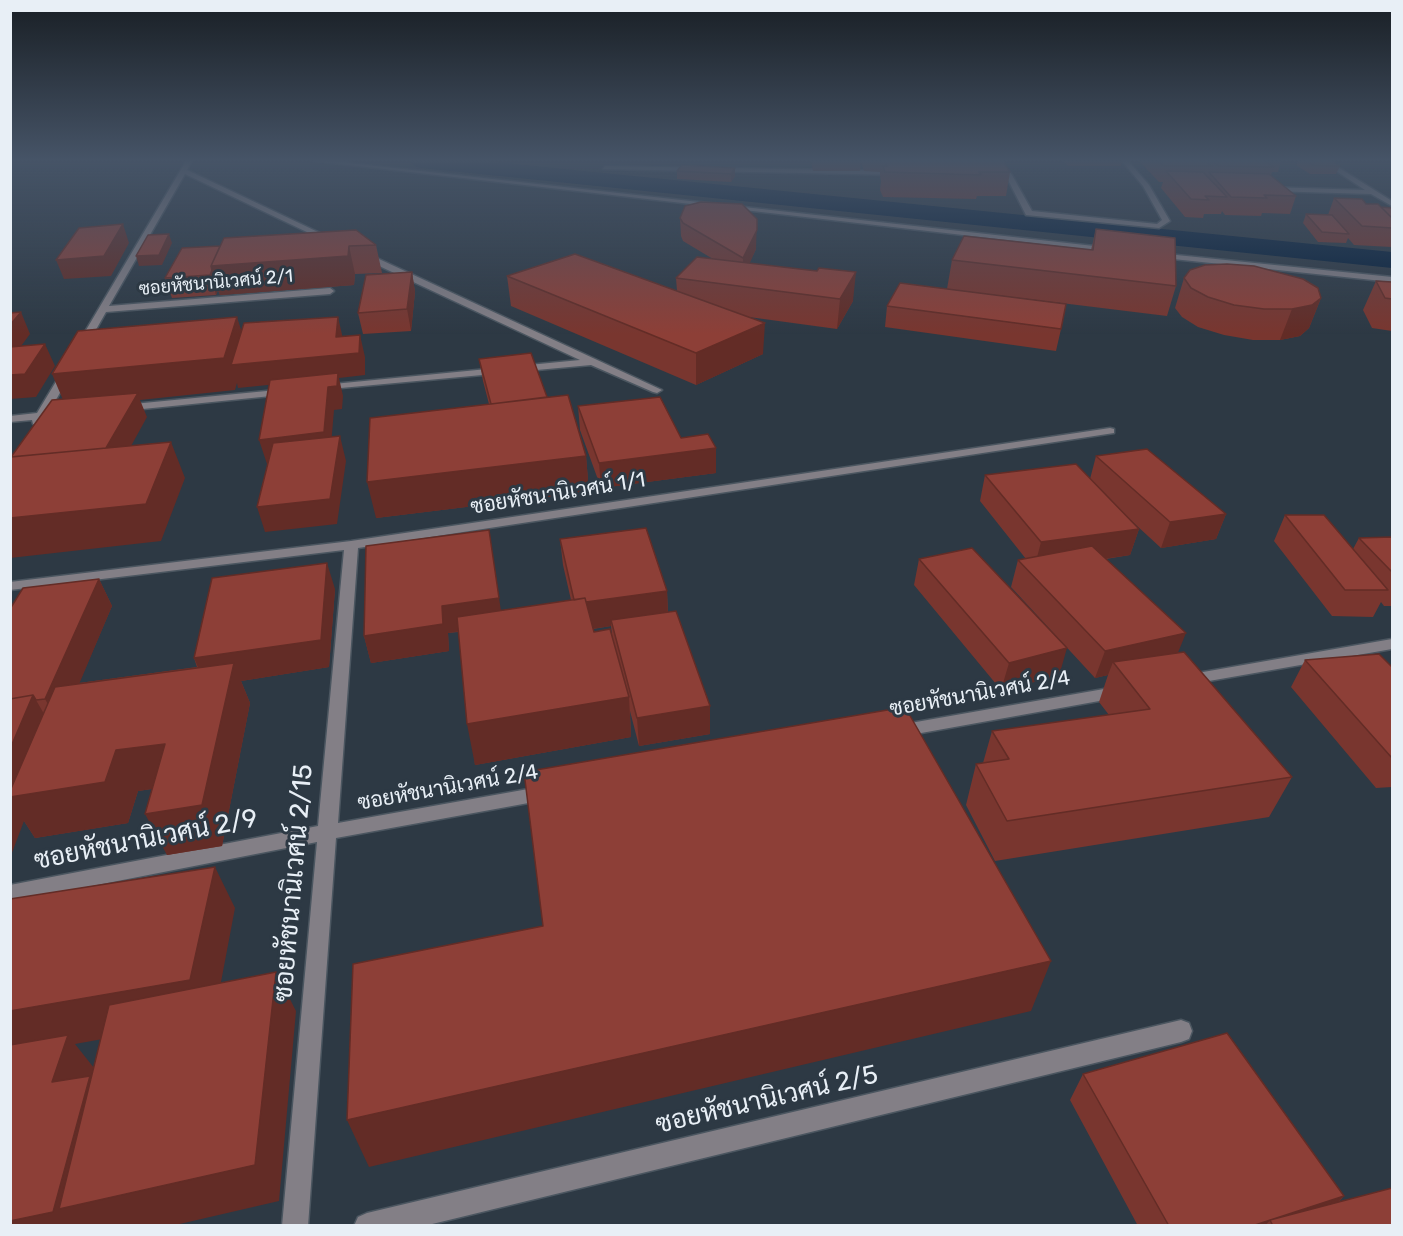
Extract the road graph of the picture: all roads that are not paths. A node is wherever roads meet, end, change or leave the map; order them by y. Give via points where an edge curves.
1 (156, 219) edge
2 (286, 219) edge
3 (840, 219) edge
4 (1086, 219) edge
5 (1165, 219) edge
6 (345, 246) edge
7 (356, 251) edge
8 (1123, 251) edge
9 (1147, 253) edge
10 (1392, 280) edge
11 (330, 291) edge
12 (104, 309) junction
13 (592, 362) junction
14 (657, 390) dead end
15 (112, 409) edge
16 (77, 412) edge
17 (42, 416) junction
18 (10, 419) edge
19 (33, 430) edge
20 (1110, 431) dead end
21 (351, 545) junction
22 (10, 586) edge
23 (1392, 644) edge
24 (1170, 683) edge
25 (1135, 689) edge
26 (877, 735) edge
27 (561, 790) edge
28 (327, 832) junction
29 (10, 894) edge
30 (1181, 1031) dead end
31 (294, 1226) edge
32 (367, 1226) edge

1 - 12 street
2 - 6 street
3 - 8 street
4 - 5 street via 1159,226
7 - 13 street
9 - 10 street
11 - 12 street, ซอยหัชนานิเวศน์ 2/1
12 - 17 street
13 - 14 street
13 - 15 street
16 - 17 street
17 - 18 street
17 - 19 street
20 - 21 street, ซอยหัชนานิเวศน์ 1/1
21 - 22 street, ซอยหัชนานิเวศน์ 1/1
21 - 28 street, ซอยหัชนานิเวศน์ 2/15
23 - 24 street
25 - 26 street, ซอยหัชนานิเวศน์ 2/4
27 - 28 street, ซอยหัชนานิเวศน์ 2/4
28 - 29 street, ซอยหัชนานิเวศน์ 2/9
28 - 31 street, ซอยหัชนานิเวศน์ 2/15
30 - 32 street, ซอยหัชนานิเวศน์ 2/5

